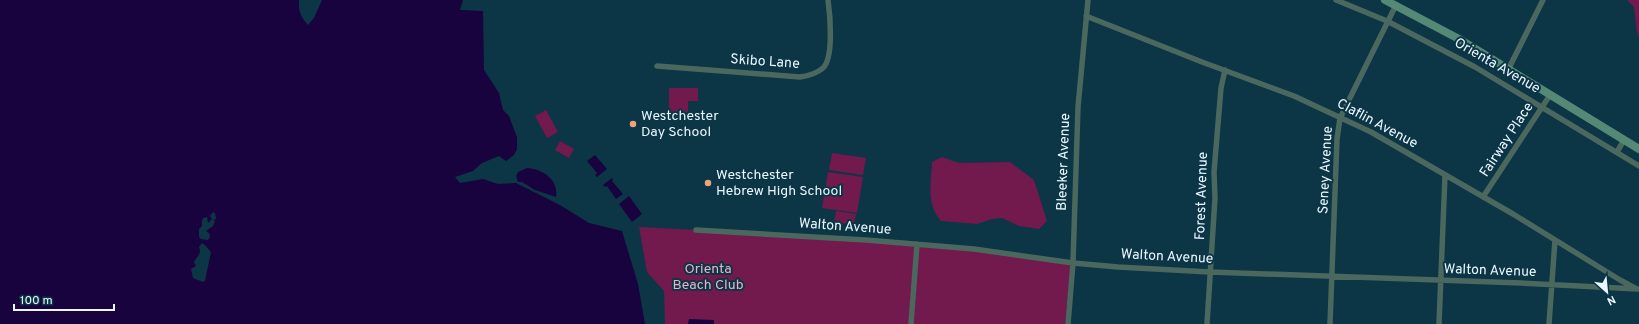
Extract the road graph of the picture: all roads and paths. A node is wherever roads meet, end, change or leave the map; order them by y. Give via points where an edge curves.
1 (828, 0) edge
2 (1088, 0) edge
3 (1336, 0) edge
4 (1385, 0) edge
5 (1543, 0) edge
6 (1396, 5) junction
7 (1086, 16) junction
8 (1387, 21) junction
9 (657, 66) dead end
10 (1509, 68) junction
11 (1225, 70) junction
12 (1550, 95) junction
13 (1543, 107) junction
14 (1340, 118) junction
15 (1624, 140) junction
16 (1639, 149) edge
17 (1617, 152) junction
18 (1639, 166) edge
19 (1445, 175) junction
20 (1483, 197) junction
21 (696, 230) dead end
22 (1555, 240) junction
23 (917, 244) junction
24 (1073, 263) junction
25 (1210, 272) junction
26 (1333, 276) junction
27 (1440, 281) junction
28 (1551, 285) junction
29 (1638, 289) edge
30 (911, 324) edge
31 (1068, 324) edge
32 (1207, 324) edge
33 (1330, 324) edge
34 (1438, 324) edge
35 (1549, 324) edge

1 - 9 street, Skibo Lane via 829,50 824,68 810,76
2 - 7 street, Bleeker Avenue
3 - 8 street, Orienta Avenue
4 - 6 street, Orienta Avenue
5 - 10 street
6 - 8 street, Seney Avenue
6 - 10 street, Orienta Avenue
7 - 11 street, Claflin Avenue
7 - 24 street, Bleeker Avenue via 1078,107
8 - 13 street, Orienta Avenue via 1475,67
8 - 14 street, Seney Avenue
10 - 12 street, Orienta Avenue
11 - 14 street, Claflin Avenue via 1294,96
11 - 25 street, Forest Avenue via 1221,88 1214,172 1215,198
12 - 13 street, Fairway Place
12 - 15 street, Orienta Avenue
13 - 17 street, Orienta Avenue
13 - 20 street, Fairway Place
14 - 19 street, Claflin Avenue via 1371,132
14 - 26 street, Seney Avenue
15 - 16 street, Orienta Avenue
15 - 17 street
17 - 18 street, Orienta Avenue
19 - 20 street, Claflin Avenue
19 - 27 street
20 - 22 street, Claflin Avenue
21 - 23 street, Walton Avenue
22 - 28 street
22 - 29 street, Claflin Avenue
23 - 24 street, Walton Avenue
23 - 30 street
24 - 25 street, Walton Avenue
24 - 31 street, Bleeker Avenue
25 - 26 street, Walton Avenue
25 - 32 street, Forest Avenue
26 - 27 street, Walton Avenue
26 - 33 street, Seney Avenue
27 - 28 street, Walton Avenue
27 - 34 street
28 - 29 street, Walton Avenue
28 - 35 street

